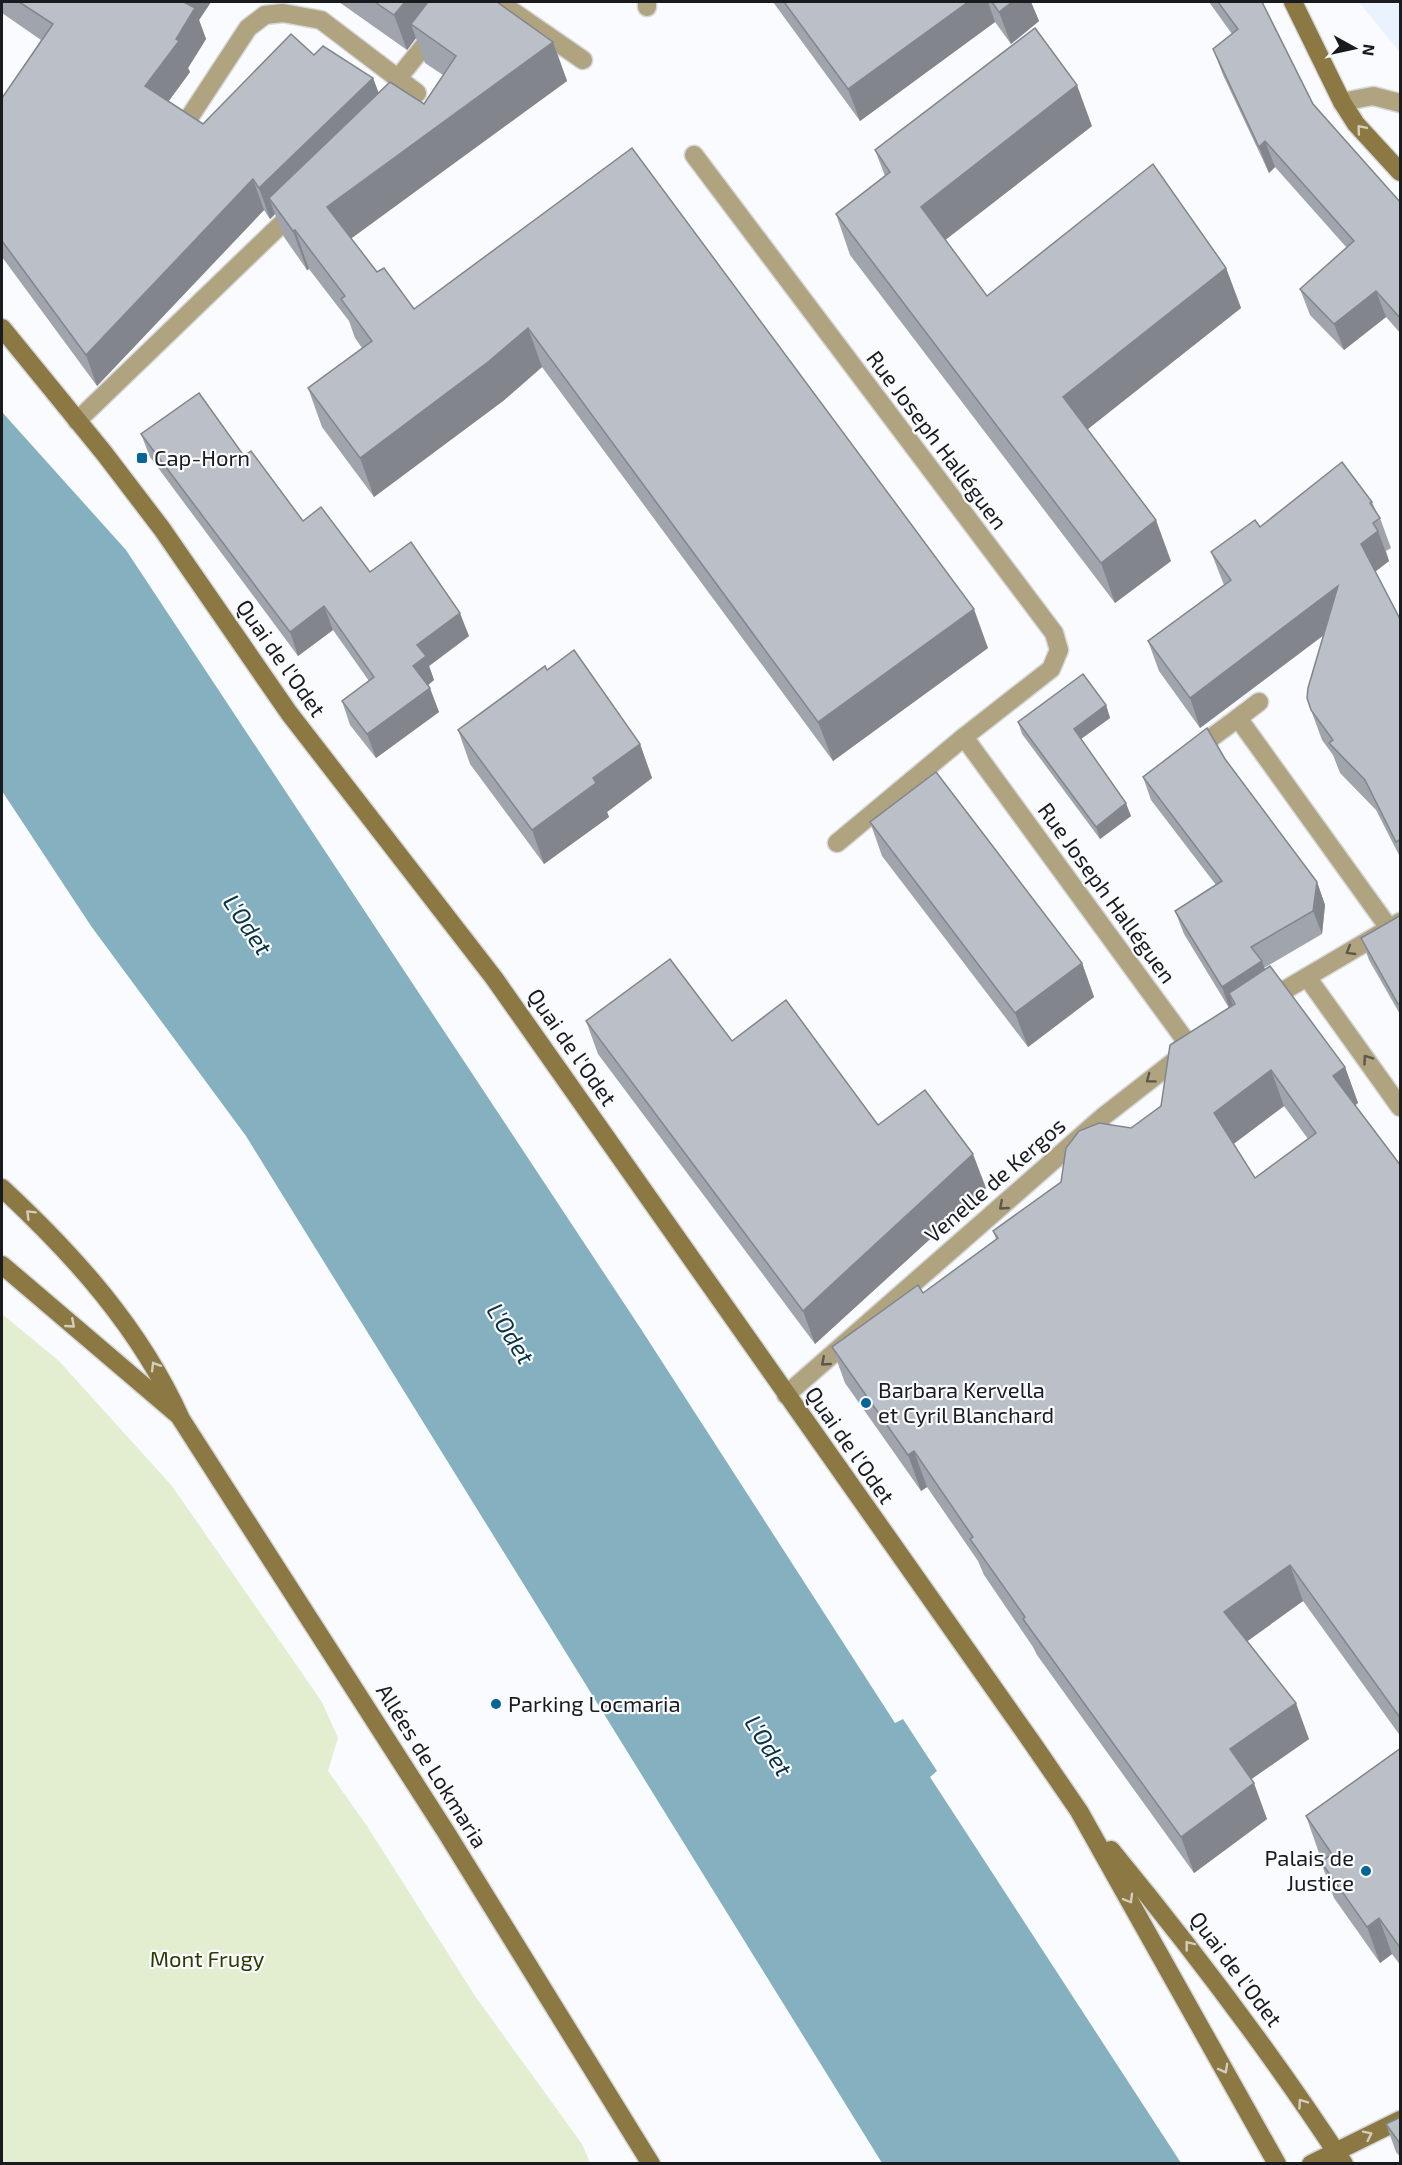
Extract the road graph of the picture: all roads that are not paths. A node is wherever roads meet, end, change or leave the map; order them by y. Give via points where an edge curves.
1 (459, 2) edge
2 (499, 2) edge
3 (1293, 2) edge
4 (583, 60) dead end
5 (399, 77) junction
6 (1342, 102) junction
7 (1401, 103) edge
8 (185, 124) edge
9 (383, 126) edge
10 (694, 155) dead end
11 (1401, 171) edge
12 (307, 200) edge
13 (2, 328) edge
14 (77, 421) junction
15 (1259, 702) dead end
16 (1238, 718) junction
17 (964, 737) junction
18 (1204, 743) edge
19 (837, 843) dead end
20 (1395, 925) edge
21 (1307, 977) junction
22 (1251, 1010) edge
23 (1211, 1035) edge
24 (1191, 1048) junction
25 (1401, 1107) edge
26 (2, 1188) edge
27 (2, 1265) edge
28 (786, 1395) junction
29 (182, 1419) junction
30 (1079, 1811) junction
31 (1401, 2120) edge
32 (637, 2142) junction
33 (1340, 2157) edge
34 (641, 2163) edge
35 (651, 2163) edge
36 (1277, 2163) edge
37 (1311, 2163) edge

1 - 5 street
2 - 4 street
3 - 6 main road
5 - 8 street via 321,20 302,15 265,15 248,28
5 - 9 street via 417,93
6 - 7 street via 1373,96
11 -> 6 main road via 1356,124
10 - 17 street, Rue Joseph Halléguen via 1054,633 1059,650 1052,669
12 - 14 street
13 - 14 main road, Quai de l'Odet
14 - 28 main road, Quai de l'Odet via 162,529 289,713 494,978
15 - 16 street
16 - 18 street
16 - 20 street
17 - 19 street, Rue Joseph Halléguen
17 - 24 street, Rue Joseph Halléguen
20 -> 21 street
21 - 22 street
25 -> 21 street
23 - 24 street, Venelle de Kergos
24 -> 28 street, Venelle de Kergos via 1104,1116
29 -> 26 main road, Allées de Lokmaria via 145,1348 96,1284
27 -> 29 main road, Allées de Lokmaria
28 - 30 main road, Quai de l'Odet
29 - 32 main road, Allées de Lokmaria via 446,1832
33 -> 30 main road, Quai de l'Odet via 1243,2016
30 -> 36 main road, Quai de l'Odet
33 -> 31 main road
32 - 34 main road, Allées de Lokmaria
32 - 35 main road, Allées de Lokmaria
33 - 37 main road

